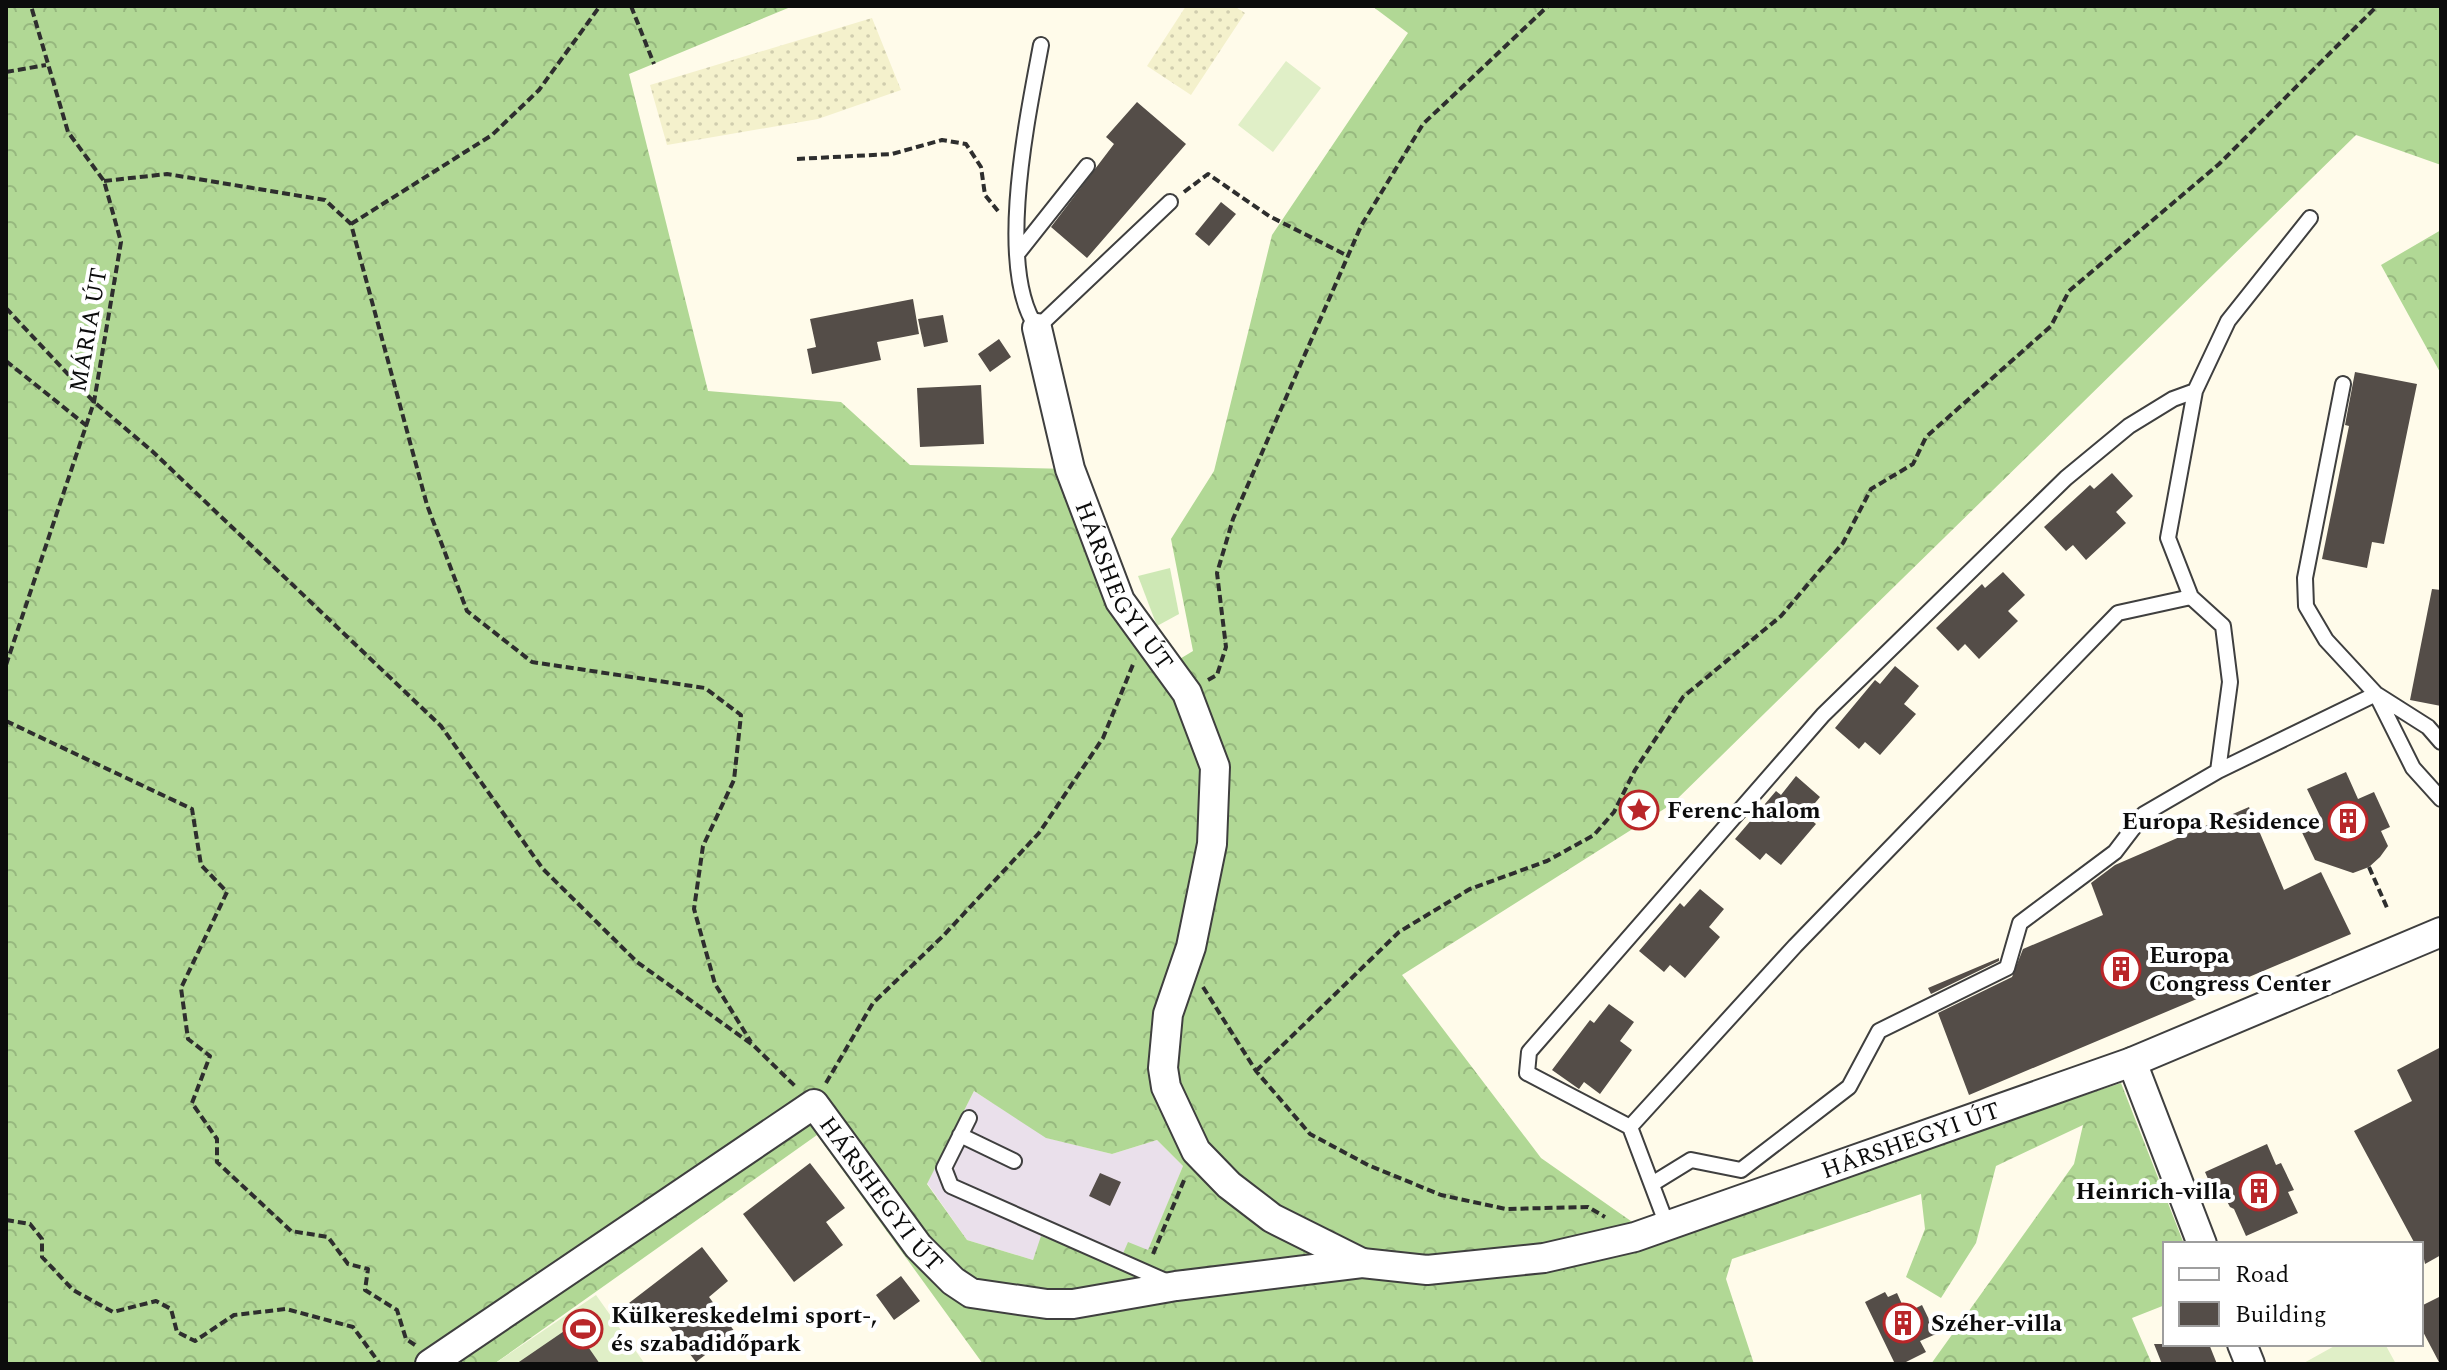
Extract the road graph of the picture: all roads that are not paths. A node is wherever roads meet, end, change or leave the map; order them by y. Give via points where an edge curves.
1 (1041, 45) dead end
2 (1087, 166) dead end
3 (1170, 202) road end
4 (2310, 218) dead end
5 (1018, 253) junction
6 (1037, 328) junction
7 (2343, 384) dead end
8 (2195, 391) junction
9 (2191, 597) junction
10 (2376, 694) junction
11 (2441, 742) edge
12 (2218, 771) junction
13 (2441, 799) edge
14 (2441, 932) edge
15 (2132, 1062) junction
16 (969, 1118) dead end
17 (1630, 1127) junction
18 (960, 1135) junction
19 (1014, 1161) dead end
20 (1652, 1184) junction
21 (1667, 1225) junction
22 (2201, 1242) edge
23 (1362, 1263) junction
24 (1176, 1286) junction
25 (434, 1361) edge

1 - 5 lane via 1027,119
2 - 5 lane
3 - 6 lane
4 - 8 lane via 2228,321
5 - 6 lane via 1027,313
6 - 23 street, HÁRSHEGYI ÚT via 1070,469 1120,601 1187,693 1215,767 1212,844 1191,947 1168,1014 1163,1068 1178,1120 1196,1151 1229,1185 1272,1218
7 - 10 lane via 2305,578 2306,606 2326,640
8 - 9 lane via 2168,538
8 - 17 lane via 2129,426 2066,478 1823,715 1529,1052 1527,1073
9 - 12 lane via 2223,626 2230,682
9 - 17 lane via 2118,613 1795,946
10 - 11 lane via 2428,727
10 - 12 lane
10 - 13 lane via 2413,768
12 - 20 lane via 2144,814 2115,852 2020,923 2007,968 1879,1031 1849,1087 1741,1170 1691,1160
14 - 15 street, HÁRSHEGYI ÚT
15 - 21 street, HÁRSHEGYI ÚT
15 - 22 street
16 - 18 lane
17 - 20 lane
18 - 19 lane
18 - 24 lane via 944,1168 951,1186
20 - 21 lane
21 - 23 street, HÁRSHEGYI ÚT via 1544,1258 1427,1270
23 - 24 street, HÁRSHEGYI ÚT
24 - 25 street, HÁRSHEGYI ÚT via 1073,1304 971,1293 918,1246 814,1104

